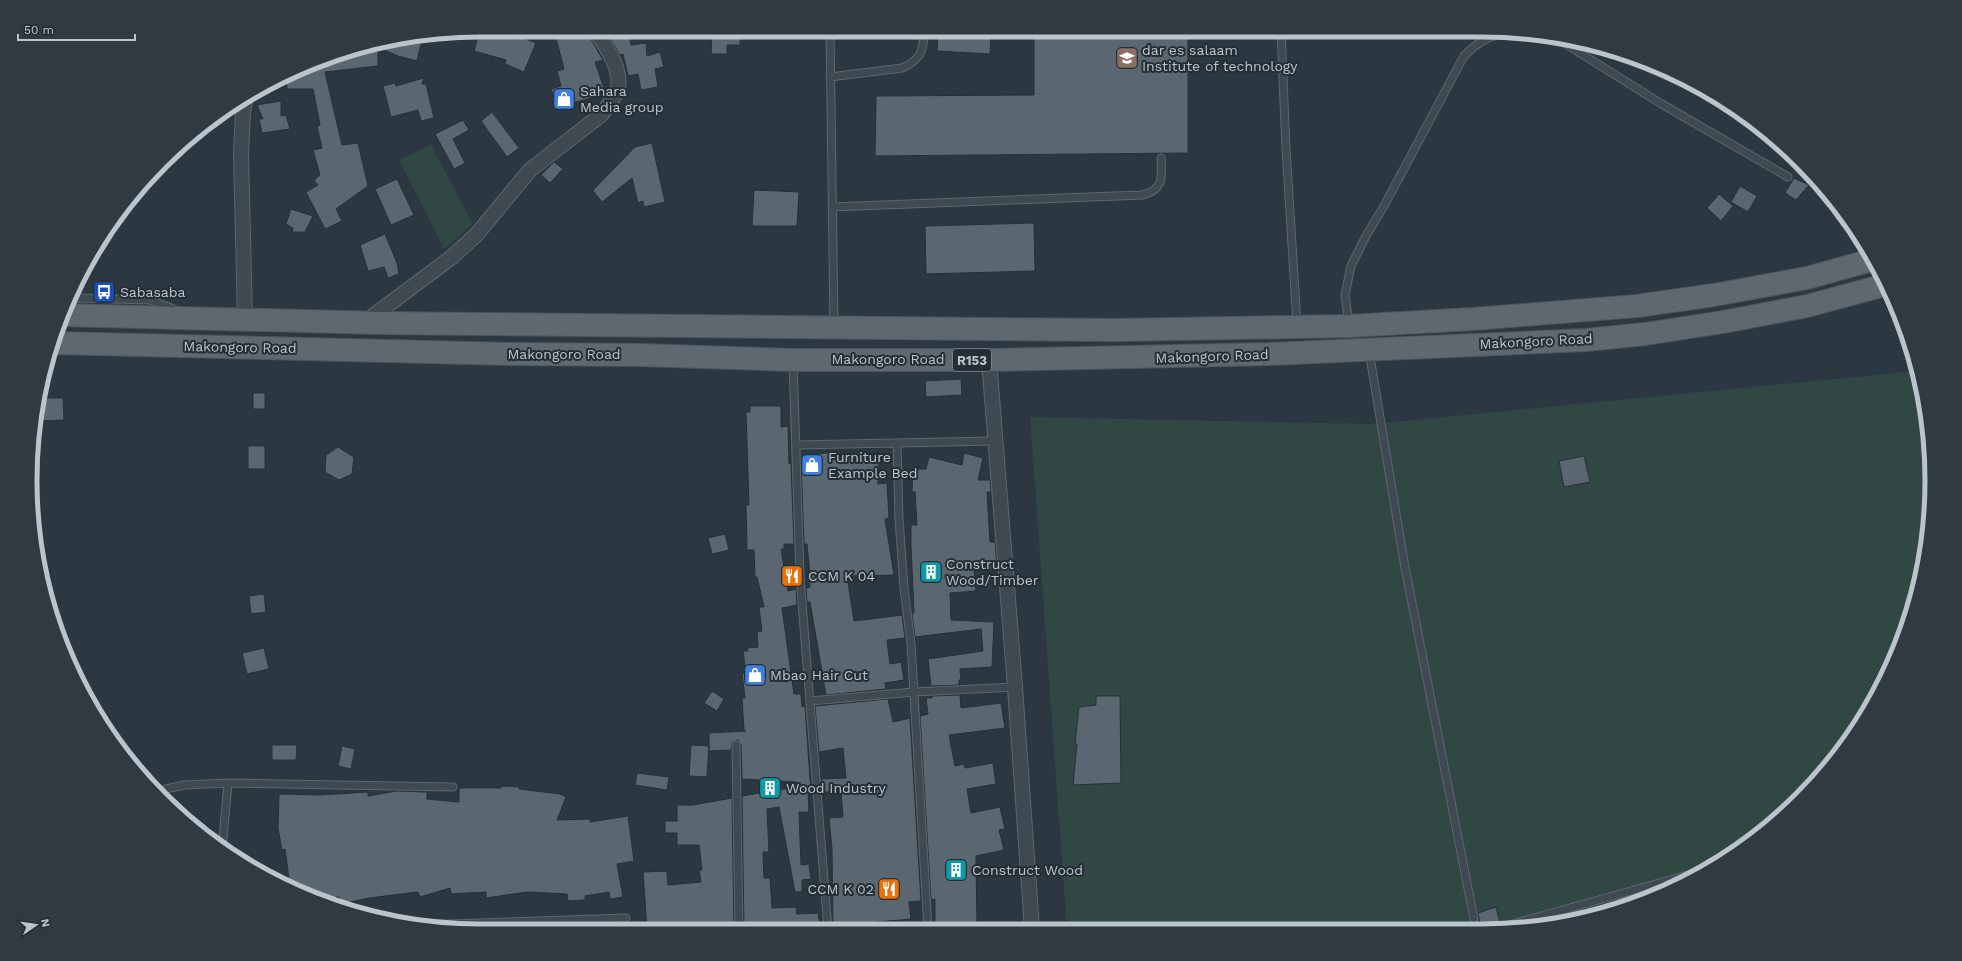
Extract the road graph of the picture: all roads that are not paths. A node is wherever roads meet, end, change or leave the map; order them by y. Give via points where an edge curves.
1 (600, 37) edge
2 (830, 37) edge
3 (924, 37) edge
4 (1281, 37) edge
5 (1487, 37) edge
6 (1572, 47) edge
7 (830, 77) junction
8 (241, 108) edge
9 (1161, 158) dead end
10 (1788, 177) dead end
11 (832, 207) junction
12 (1867, 261) edge
13 (1880, 286) edge
14 (77, 298) edge
15 (69, 315) edge
16 (191, 318) junction
17 (245, 319) junction
18 (365, 322) junction
19 (1349, 326) junction
20 (834, 327) junction
21 (1297, 327) junction
22 (59, 343) edge
23 (1368, 349) junction
24 (792, 360) junction
25 (989, 360) junction
26 (994, 441) junction
27 (897, 443) junction
28 (796, 445) junction
29 (1015, 687) junction
30 (914, 692) junction
31 (810, 700) junction
32 (736, 745) dead end
33 (228, 783) junction
34 (453, 787) dead end
35 (164, 790) edge
36 (223, 841) edge
37 (1679, 877) edge
38 (626, 918) dead end
39 (1474, 919) dead end
40 (1520, 922) edge
41 (465, 923) edge
42 (739, 924) edge
43 (828, 924) edge
44 (928, 924) edge
45 (1032, 924) edge

1 - 18 street via 617,71 618,90 601,115 530,170 477,234 452,257
2 - 7 lane
3 - 7 lane via 923,49 911,64 902,68
4 - 21 lane
5 - 19 lane via 1476,43 1464,56 1351,266 1345,295
6 - 10 lane via 1660,103
7 - 11 lane
8 - 17 street
9 - 11 lane via 1162,175 1158,187 1142,195
11 - 20 lane
12 - 19 main road, Makongoro Road / R153 via 1807,278 1714,296 1637,306
13 - 23 main road, Makongoro Road / R153 via 1807,306 1645,334 1586,340
14 - 16 lane via 150,300
15 - 16 main road, Makongoro Road / R153
16 - 17 main road, Makongoro Road / R153
17 - 18 main road, Makongoro Road / R153
18 - 20 main road, Makongoro Road / R153
19 - 21 main road, Makongoro Road / R153
20 - 21 main road, Makongoro Road / R153 via 1119,330
22 - 24 main road, Makongoro Road / R153
23 - 25 main road, Makongoro Road / R153 via 1268,354
23 - 39 lane via 1404,562
24 - 25 main road, Makongoro Road / R153
24 - 28 lane
25 - 26 street
26 - 27 lane
26 - 29 street
27 - 28 lane
27 - 30 lane via 899,519
28 - 31 lane via 800,577
29 - 30 lane
29 - 45 street
30 - 31 lane
30 - 44 lane
31 - 43 lane
32 - 42 lane
33 - 34 lane
33 - 35 lane via 184,785
33 - 36 lane
37 - 40 lane
38 - 41 lane

